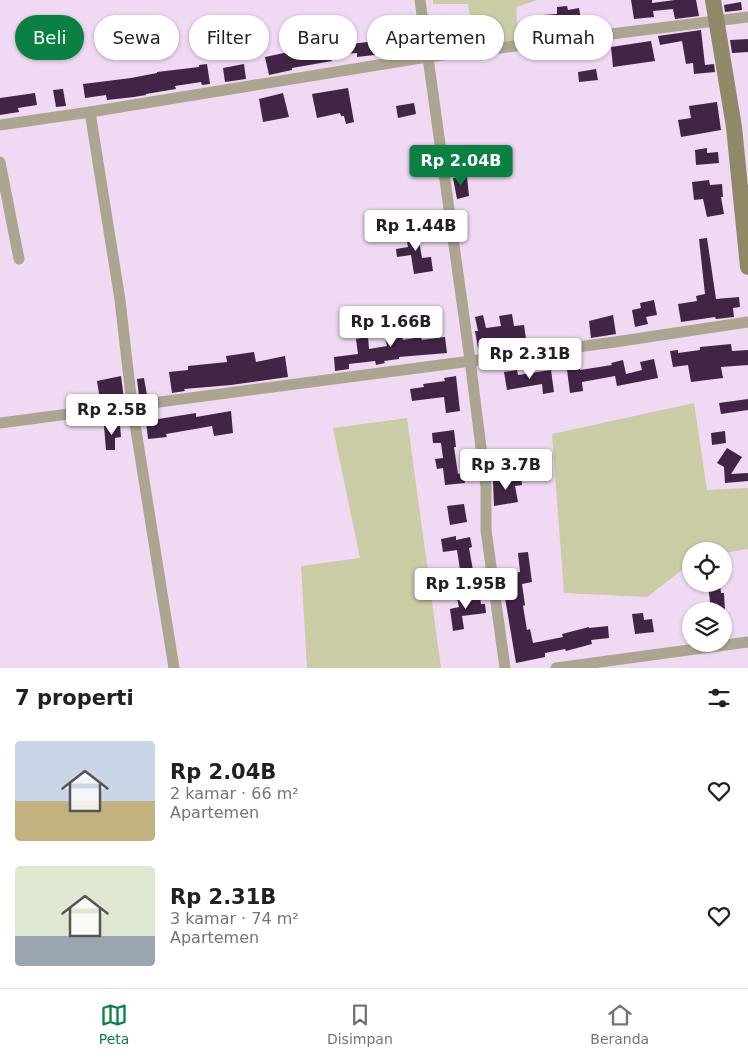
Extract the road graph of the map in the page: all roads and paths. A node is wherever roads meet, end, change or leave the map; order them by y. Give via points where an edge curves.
1 (420, 0) edge
2 (713, 0) edge
3 (422, 15) edge
4 (748, 17) edge
5 (716, 21) junction
6 (504, 47) edge
7 (404, 60) edge
8 (429, 60) edge
9 (90, 112) junction
10 (0, 125) edge
11 (0, 162) edge
12 (19, 259) dead end
13 (748, 267) edge
14 (748, 322) edge
15 (470, 360) junction
16 (132, 405) junction
17 (0, 423) edge
18 (748, 642) edge
19 (174, 668) edge
20 (505, 668) edge
21 (556, 668) edge

1 - 3 street
2 - 5 street
4 - 5 street
5 - 6 street
5 - 13 street via 734,127
7 - 9 street
8 - 15 street
9 - 10 street
9 - 16 street via 120,300
11 - 12 street
14 - 15 street
15 - 16 street
15 - 20 street via 486,487 486,530
16 - 17 street
16 - 19 street
18 - 21 street

